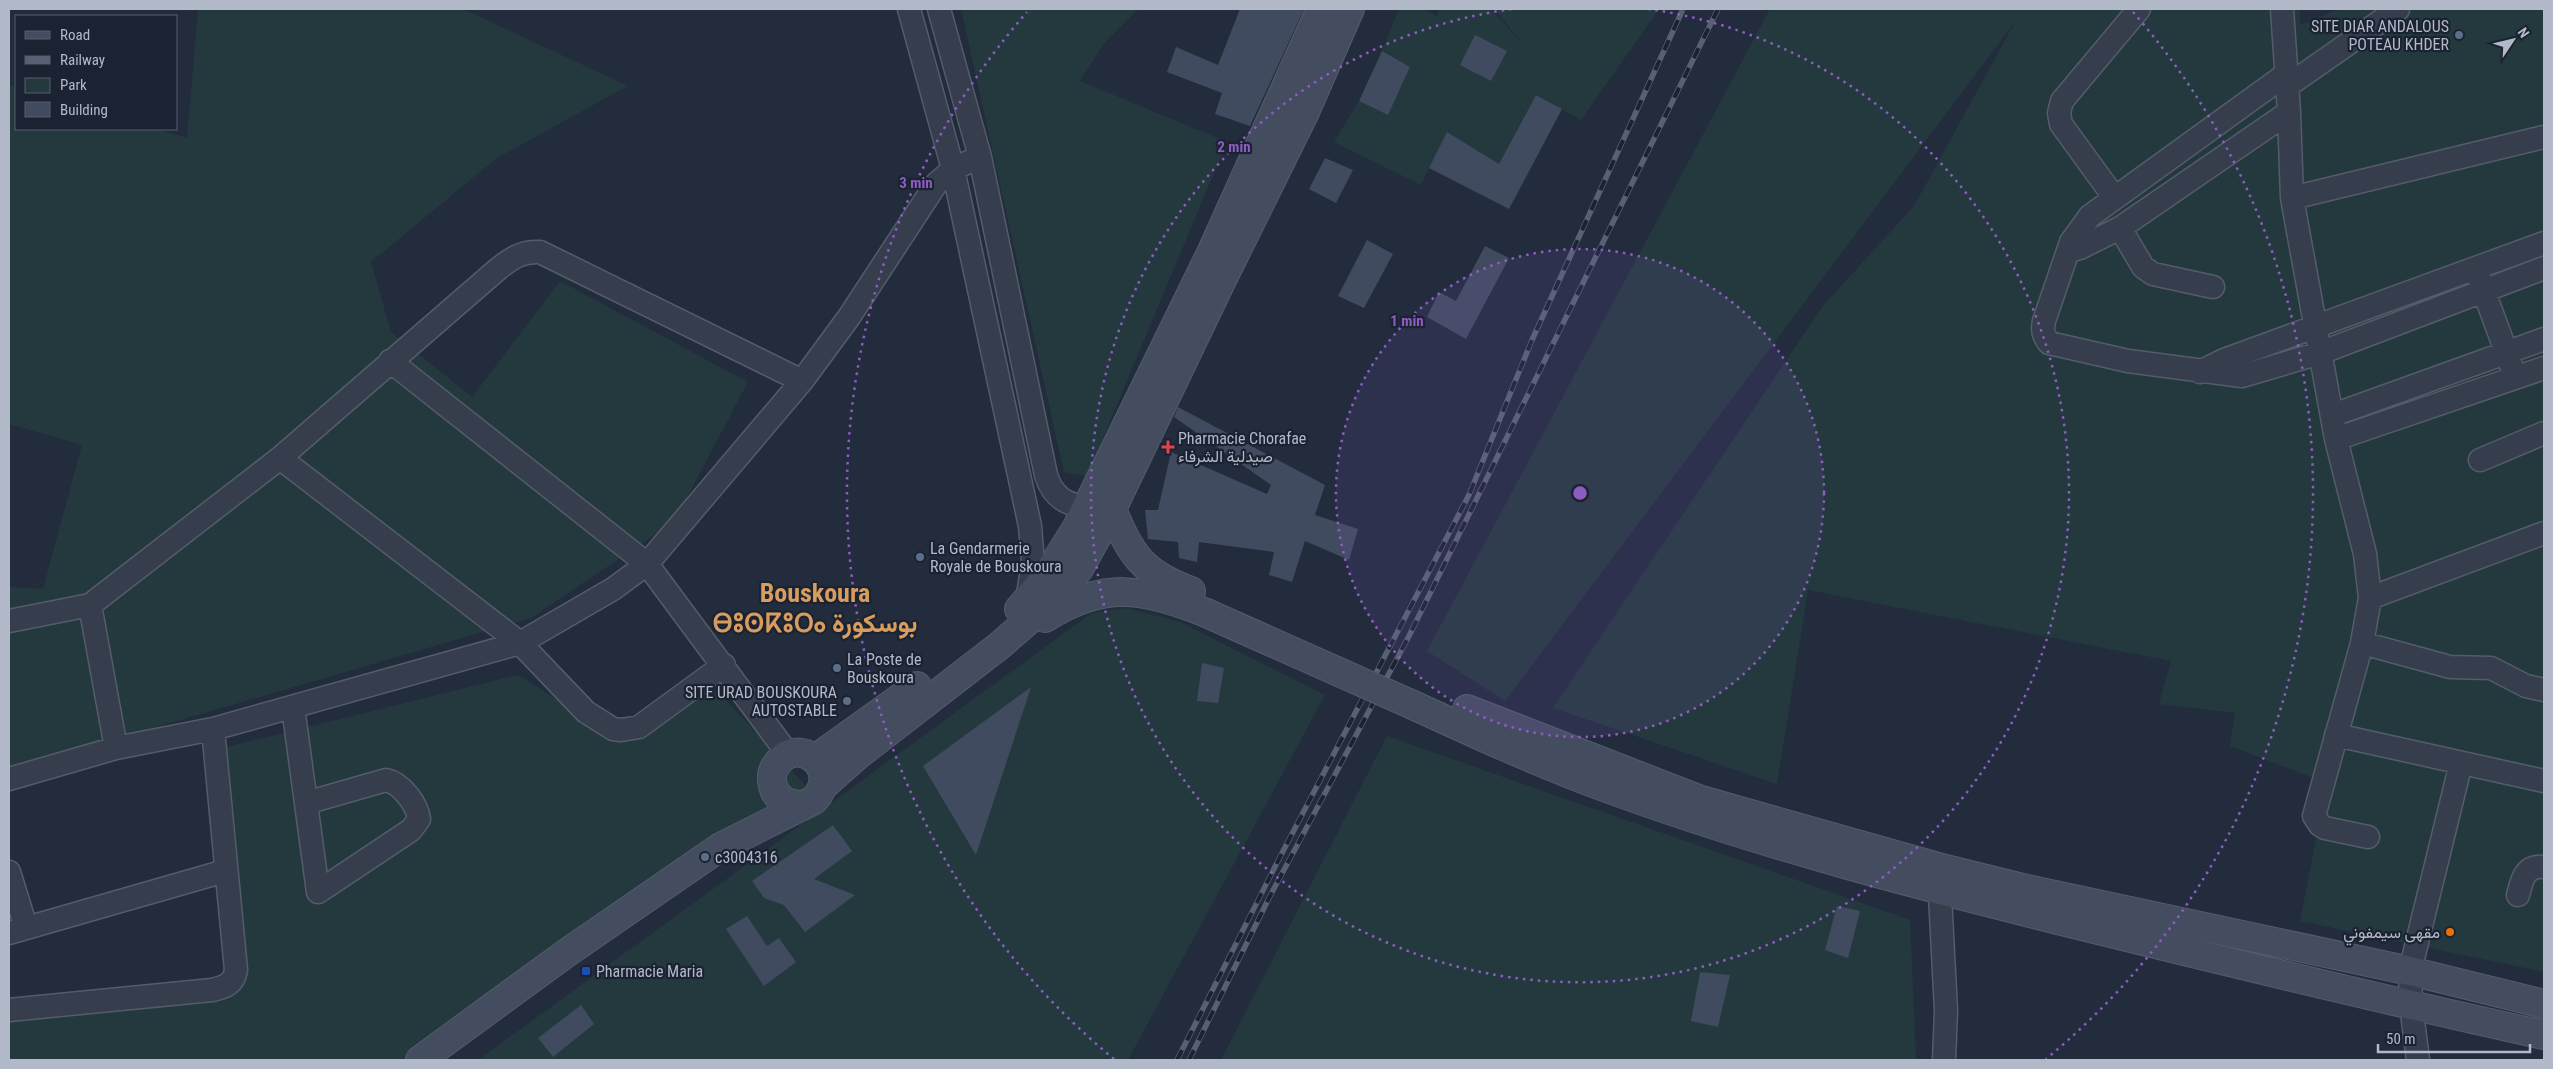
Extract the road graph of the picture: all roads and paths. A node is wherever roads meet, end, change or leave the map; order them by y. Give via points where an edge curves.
1 (909, 9) edge
2 (939, 9) edge
3 (1321, 9) edge
4 (1350, 9) edge
5 (2139, 9) edge
6 (2282, 9) edge
7 (2398, 9) edge
8 (2286, 81) junction
9 (2289, 112) junction
10 (2544, 137) edge
11 (980, 157) junction
12 (953, 170) junction
13 (2114, 197) junction
14 (2292, 198) junction
15 (2120, 228) junction
16 (2544, 243) edge
17 (2069, 251) junction
18 (2544, 268) edge
19 (2476, 269) junction
20 (2213, 287) dead end
21 (2484, 291) junction
22 (2317, 328) junction
23 (2544, 339) edge
24 (2320, 353) junction
25 (2506, 353) junction
26 (390, 362) junction
27 (2544, 368) edge
28 (2200, 372) junction
29 (2515, 378) junction
30 (802, 381) junction
31 (2333, 415) junction
32 (2544, 433) edge
33 (2336, 439) junction
34 (280, 458) junction
35 (2480, 460) dead end
36 (1057, 495) junction
37 (1086, 507) junction
38 (1112, 509) junction
39 (1027, 510) junction
40 (2544, 533) edge
41 (647, 564) junction
42 (2370, 598) junction
43 (1028, 600) junction
44 (90, 605) junction
45 (1207, 605) junction
46 (9, 621) edge
47 (520, 643) junction
48 (2362, 643) junction
49 (999, 646) junction
50 (724, 665) junction
51 (2544, 690) edge
52 (293, 707) junction
53 (212, 729) junction
54 (2336, 735) junction
55 (116, 748) junction
56 (788, 754) junction
57 (815, 759) junction
58 (2461, 763) junction
59 (9, 779) edge
60 (2544, 781) edge
61 (823, 786) junction
62 (773, 788) junction
63 (306, 803) junction
64 (799, 806) junction
65 (2368, 837) dead end
66 (719, 848) junction
67 (2544, 867) edge
68 (9, 872) edge
69 (225, 872) junction
70 (1940, 879) junction
71 (2518, 895) dead end
72 (17, 930) edge
73 (2410, 971) junction
74 (2544, 1004) edge
75 (2411, 1006) junction
76 (9, 1010) edge
77 (2544, 1035) edge
78 (420, 1060) edge
79 (1944, 1060) edge
80 (2418, 1060) edge

1 - 12 street
2 - 11 street
3 - 37 main road via 1212,251
4 - 38 main road via 1305,112
5 - 13 street via 2062,101 2059,112 2061,124
6 - 8 street
7 - 8 street
8 - 9 street
8 - 13 street
9 - 14 street
9 - 15 street
10 - 14 street
11 - 12 street
11 - 36 street via 1046,475
12 - 30 street via 928,193 850,317
12 - 39 street
13 - 17 street via 2082,224
14 - 22 street
15 - 17 street
15 - 20 street via 2142,267 2153,274
16 - 19 street
17 - 28 street via 2042,329 2049,343 2128,362
18 - 21 street
19 - 21 street
19 - 22 street
21 - 24 street
21 - 25 street
22 - 24 street
22 - 28 street via 2224,360
23 - 25 street
24 - 28 street via 2242,376
24 - 31 street
25 - 29 street
25 - 31 street
26 - 30 street via 517,255 540,252
26 - 34 street
26 - 41 street
27 - 29 street
29 - 33 street
30 - 41 street
31 - 33 street
32 - 35 street
33 - 42 street via 2365,554
34 - 44 street
34 - 47 street
36 - 37 street via 1075,506
36 - 39 street
37 - 43 main road via 1054,566
38 - 45 main road via 1124,537 1143,565
38 - 49 main road via 1089,554 1070,581 1038,614
39 - 43 street via 1033,563
40 - 42 street
41 - 47 street via 613,589
41 - 50 street
42 - 48 street
43 - 57 main road via 980,640
44 - 46 street
44 - 55 street
45 - 49 main road via 1147,593 1109,593 1066,606
45 - 70 main road via 1417,697 1501,724 1700,800
47 - 50 street via 586,712 606,726 621,730 638,727
47 - 52 street
48 - 51 street via 2450,668 2491,668 2526,686
48 - 54 street
49 - 61 main road
50 - 56 street
52 - 53 street
52 - 63 street
53 - 55 street
53 - 69 street
54 - 58 street
54 - 65 street via 2314,816 2325,828
55 - 59 street
56 - 57 main road via 807,754
56 - 62 main road via 774,768
57 - 61 main road via 823,771
58 - 60 street
58 - 73 street
61 - 64 main road via 814,800
62 - 64 main road via 783,801
62 - 66 main road
63 - 63 street via 386,780 393,781 402,789 419,819 411,830 318,892
64 - 66 main road
66 - 78 main road via 576,946
67 - 71 street via 2527,871
68 - 72 street
69 - 72 street
69 - 76 street via 236,970 230,984 212,990
70 - 73 main road via 2027,890
70 - 75 main road
70 - 79 street via 1946,1011
73 - 74 main road
73 - 75 street
75 - 77 main road
75 - 80 street

